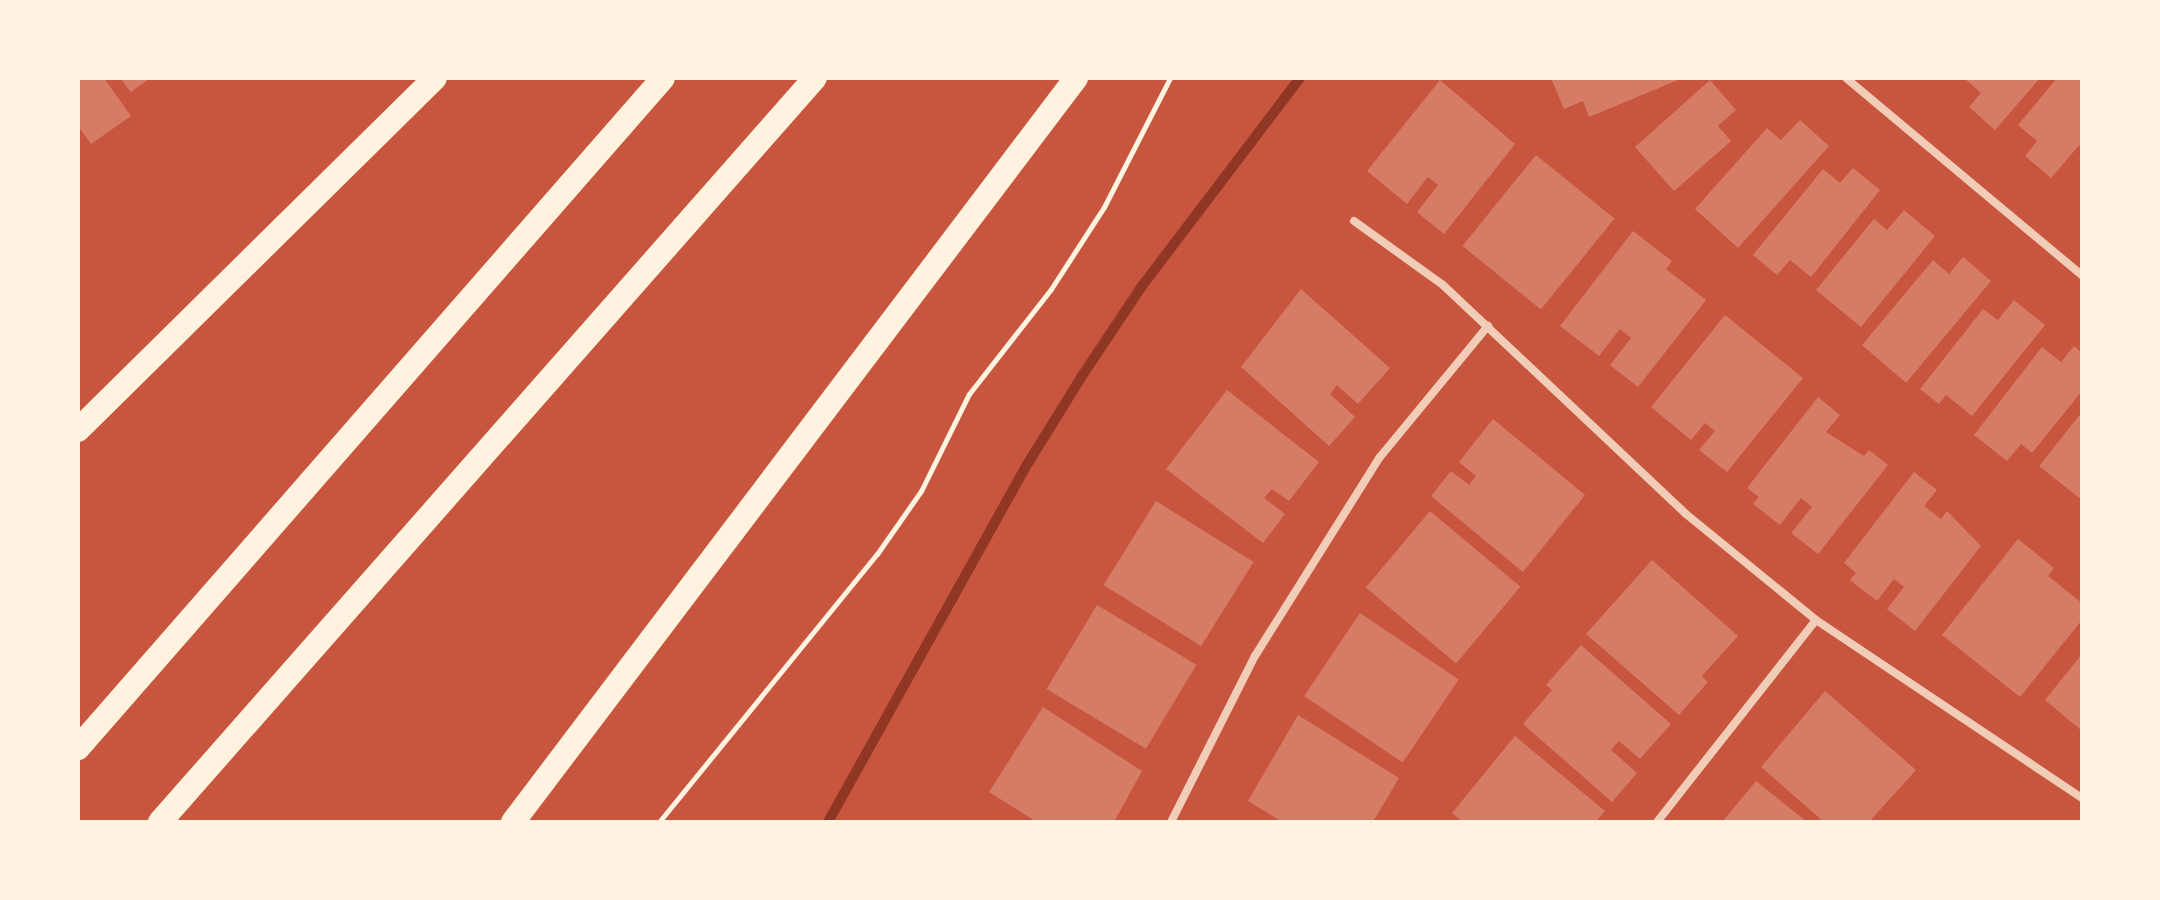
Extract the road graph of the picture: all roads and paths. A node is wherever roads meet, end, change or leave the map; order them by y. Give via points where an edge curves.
1 (435, 78) edge
2 (663, 78) edge
3 (815, 78) edge
4 (1076, 78) edge
5 (1170, 78) edge
6 (1846, 78) edge
7 (1354, 221) dead end
8 (2082, 275) edge
9 (1488, 326) junction
10 (78, 430) edge
11 (1816, 620) junction
12 (78, 748) edge
13 (2082, 798) edge
14 (160, 822) edge
15 (513, 822) edge
16 (659, 822) edge
17 (1171, 822) edge
18 (1657, 822) edge

1 - 10 highway
2 - 12 highway
3 - 14 highway
4 - 15 highway
5 - 16 path via 1104,207 1051,289 976,384 921,491 877,554
6 - 8 street
7 - 9 street via 1443,285
9 - 11 street via 1686,514
9 - 17 street via 1380,457 1255,656
11 - 13 street
11 - 18 street

